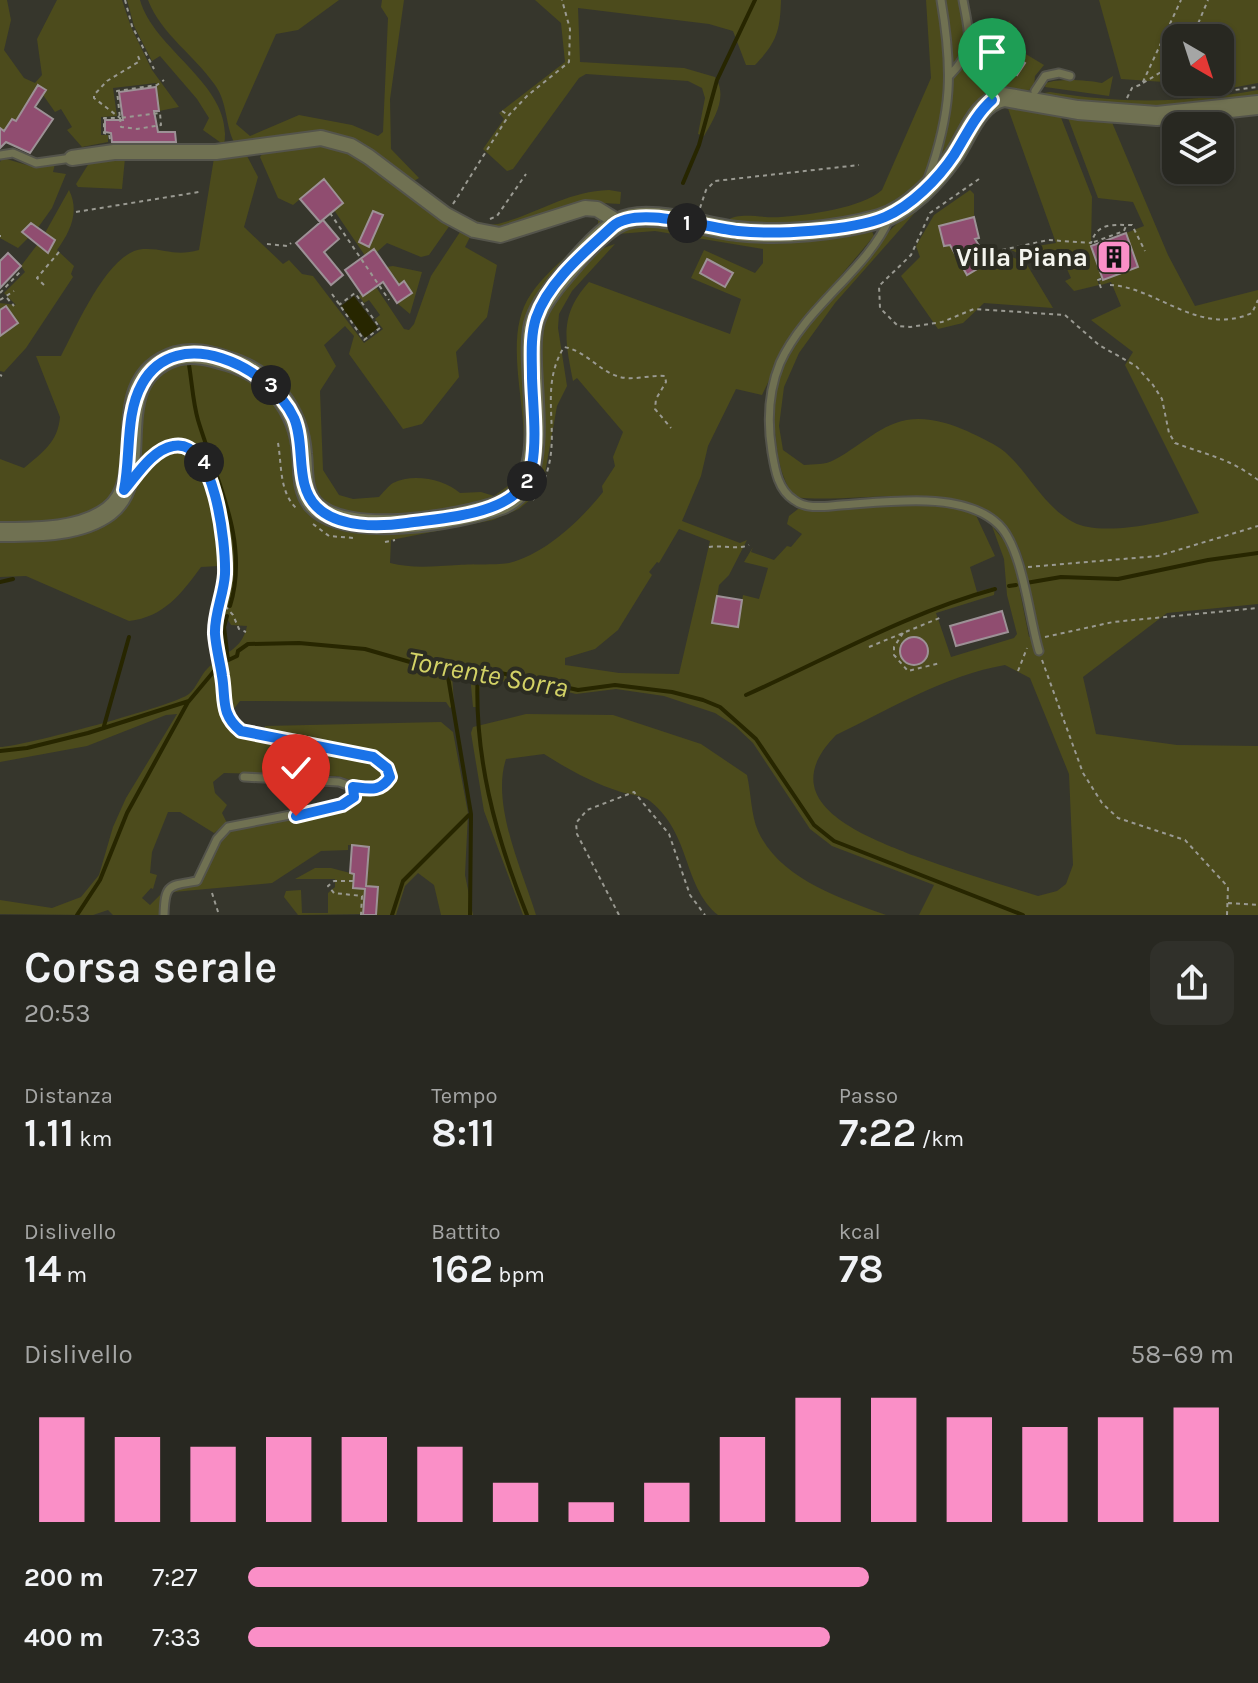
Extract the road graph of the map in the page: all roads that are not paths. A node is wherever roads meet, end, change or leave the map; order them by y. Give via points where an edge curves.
1 (941, 0) edge
2 (964, 1) edge
3 (950, 75) junction
4 (1070, 76) dead end
5 (1035, 91) dead end
6 (1258, 105) edge
7 (0, 155) edge
8 (72, 158) joint
9 (924, 189) junction
10 (892, 213) junction
11 (618, 222) junction
12 (0, 532) edge
13 (1039, 651) road end
14 (244, 777) dead end
15 (164, 915) edge

1 - 3 lane
2 - 3 lane via 967,56
3 - 9 lane via 945,122
4 - 5 lane via 1045,76
6 - 9 street via 1157,116 1078,110 1026,98 992,100 952,159
7 - 8 lane via 13,153 36,163
8 - 11 street via 114,152 216,152 321,138 369,157 446,215 491,235 585,208
9 - 10 street
10 - 11 street via 860,223 776,232 636,216
10 - 13 lane via 877,241 826,297 780,363 770,395 769,425 780,485 791,499 816,506 904,500 981,511 1001,526 1020,568
11 - 12 street via 541,306 532,344 532,469 519,493 504,504 400,524 361,524 328,516 308,497 299,435 274,389 250,369 187,354 159,364 140,387 124,490 109,511 63,528
14 - 15 lane via 339,782 353,787 354,797 342,805 228,827 197,881 167,889

